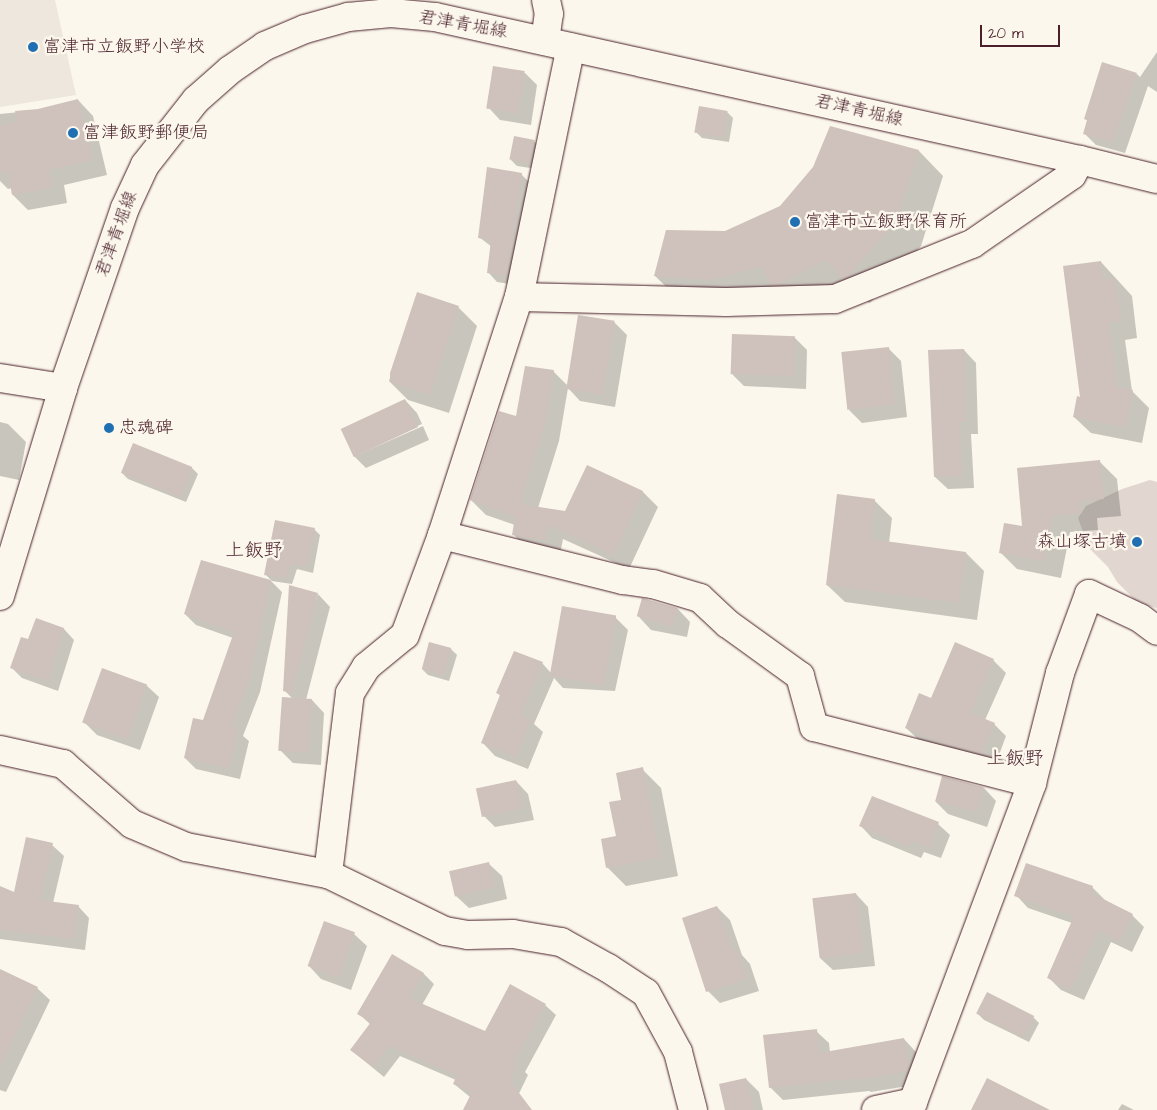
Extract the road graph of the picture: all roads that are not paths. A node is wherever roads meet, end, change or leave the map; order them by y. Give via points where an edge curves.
1 (546, 0) edge
2 (558, 44) junction
3 (1080, 160) junction
4 (1157, 179) edge
5 (518, 297) junction
6 (0, 378) edge
7 (63, 388) junction
8 (442, 535) junction
9 (0, 596) edge
10 (1157, 631) edge
11 (0, 750) edge
12 (1032, 783) junction
13 (328, 874) junction
14 (693, 1110) edge
15 (876, 1110) edge

1 - 2 street
2 - 3 street, 君津青堀線
2 - 5 street
2 - 7 street, 君津青堀線 via 435,16 391,13 348,17 305,29 265,46 230,70 196,100 145,165 125,208
3 - 4 street, 君津青堀線
3 - 5 street via 1072,175 972,244 835,299 726,302
5 - 8 street
6 - 7 street
7 - 9 street, 君津青堀線
8 - 12 street via 623,580 654,584 700,598 728,624 800,676 814,727
8 - 13 street via 405,635 366,668 350,693
10 - 12 street via 1140,618 1089,594 1060,673
11 - 13 street via 62,764 132,824 186,847
12 - 15 street via 913,1102
13 - 14 street via 445,930 468,935 513,934 561,942 608,968 646,993 678,1052

